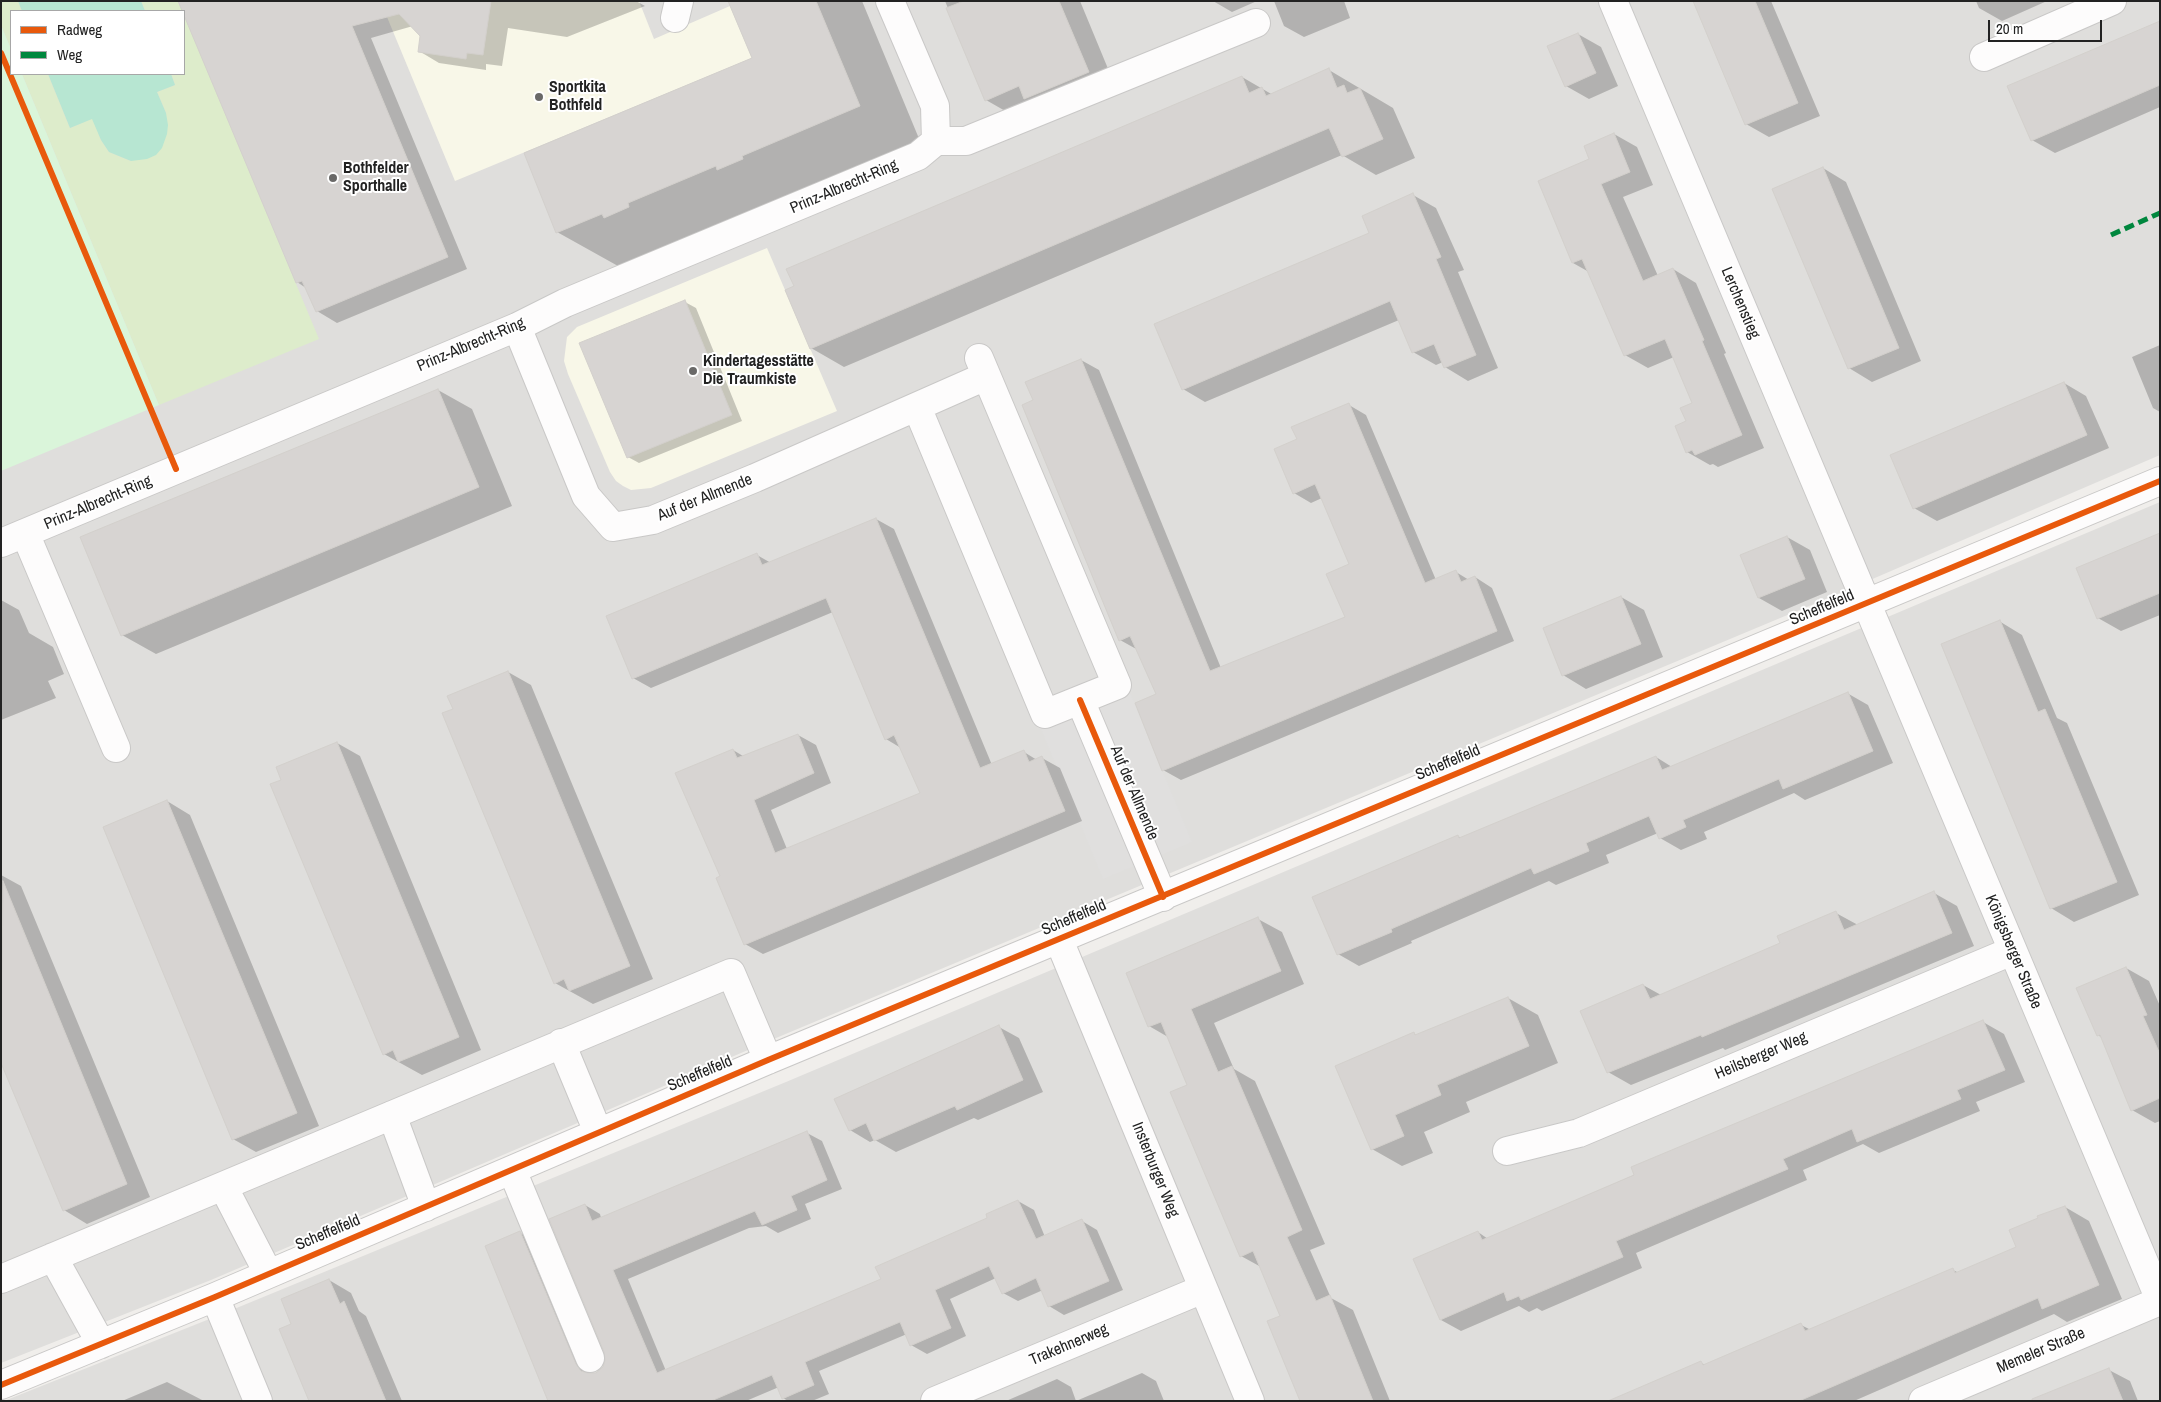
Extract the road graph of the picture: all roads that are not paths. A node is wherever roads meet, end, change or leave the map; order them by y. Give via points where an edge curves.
1 (890, 1) edge
2 (1613, 1) edge
3 (2112, 1) edge
4 (1256, 23) dead end
5 (1984, 57) dead end
6 (936, 141) junction
7 (517, 327) junction
8 (916, 407) junction
9 (2160, 481) edge
10 (13, 538) edge
11 (1867, 604) junction
12 (1080, 700) junction
13 (116, 748) dead end
14 (1163, 897) junction
15 (1059, 940) junction
16 (2012, 951) junction
17 (561, 1043) junction
18 (768, 1060) junction
19 (392, 1115) junction
20 (598, 1132) junction
21 (1507, 1151) dead end
22 (512, 1170) junction
23 (223, 1186) junction
24 (426, 1207) junction
25 (53, 1257) junction
26 (268, 1273) junction
27 (1, 1279) edge
28 (1203, 1288) junction
29 (215, 1296) junction
30 (2160, 1301) edge
31 (101, 1344) junction
32 (590, 1358) dead end
33 (1, 1385) edge
34 (258, 1401) edge
35 (935, 1401) edge
36 (1250, 1401) edge
37 (1923, 1401) edge

1 - 6 street via 934,106
2 - 11 street, Lerchenstieg
3 - 5 street
4 - 6 street via 966,141
6 - 7 street, Prinz-Albrecht-Ring via 918,156 565,303
7 - 8 street, Auf der Allmende via 586,496 613,527 653,520
7 - 10 street, Prinz-Albrecht-Ring
8 - 12 street, Auf der Allmende via 1045,714
8 - 12 street, Auf der Allmende via 982,367 1117,685
9 - 11 street, Scheffelfeld
10 - 13 street
11 - 14 street, Scheffelfeld
11 - 16 street, Königsberger Straße
12 - 14 street, Auf der Allmende
14 - 15 street, Scheffelfeld
15 - 18 street, Scheffelfeld
15 - 28 street, Insterburger Weg
16 - 21 street, Heilsberger Weg via 1579,1133
16 - 30 street, Königsberger Straße
17 - 18 street via 731,973
17 - 19 street
17 - 20 street
18 - 20 street, Scheffelfeld
19 - 23 street
19 - 24 street
20 - 22 street, Scheffelfeld
22 - 24 street, Scheffelfeld
22 - 32 street
23 - 25 street
23 - 26 street
24 - 26 street, Scheffelfeld
25 - 27 street
25 - 31 street
26 - 29 street, Scheffelfeld
28 - 35 street, Trakehnerweg
28 - 36 street, Insterburger Weg
29 - 31 street, Scheffelfeld
29 - 34 street
30 - 37 street, Memeler Straße
31 - 33 street, Scheffelfeld

